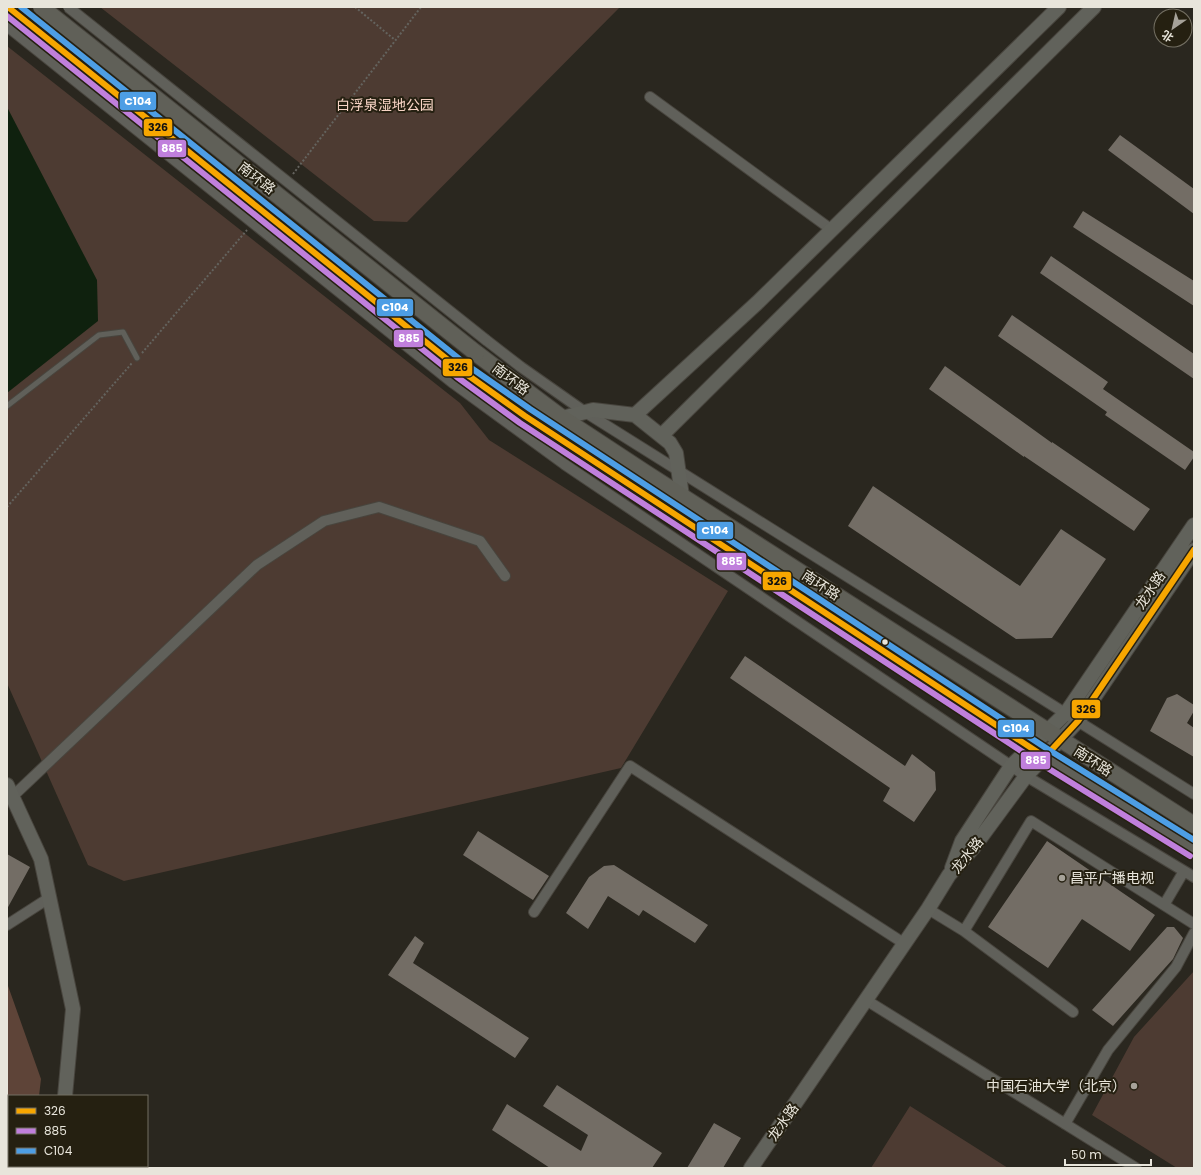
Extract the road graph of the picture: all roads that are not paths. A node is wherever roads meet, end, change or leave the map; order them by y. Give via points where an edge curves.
1 (8, 7) edge
2 (41, 7) edge
3 (68, 7) edge
4 (1059, 7) edge
5 (1094, 7) edge
6 (7, 26) edge
7 (650, 97) dead end
8 (832, 230) junction
9 (137, 358) road end
10 (458, 377) junction
11 (7, 406) edge
12 (584, 412) junction
13 (635, 415) junction
14 (562, 418) junction
15 (662, 435) junction
16 (678, 472) junction
17 (682, 496) junction
18 (1194, 525) edge
19 (1194, 550) edge
20 (505, 576) dead end
21 (1066, 713) junction
22 (1078, 721) junction
23 (1047, 731) junction
24 (1061, 740) junction
25 (1030, 747) junction
26 (1045, 757) junction
27 (1011, 766) junction
28 (1026, 776) junction
29 (10, 791) edge
30 (1194, 794) edge
31 (1194, 825) edge
32 (1194, 849) edge
33 (1184, 871) junction
34 (949, 876) junction
35 (1194, 877) edge
36 (49, 898) junction
37 (1164, 905) junction
38 (928, 909) junction
39 (534, 912) dead end
40 (1194, 924) edge
41 (7, 925) edge
42 (964, 931) junction
43 (1194, 933) edge
44 (905, 944) junction
45 (866, 1000) junction
46 (1073, 1012) dead end
47 (65, 1095) edge
48 (1065, 1124) junction
49 (751, 1168) edge
50 (1136, 1168) edge

1 - 10 main road, 南环路, bridge
2 - 14 main road, 南环路, bridge via 476,353
3 - 12 street, bridge via 486,340
4 - 8 street
5 - 15 street
6 - 10 street, bridge
7 - 8 street
8 - 13 street via 757,304
9 - 11 lane via 124,332 99,335
10 - 25 main road, 南环路 via 524,416
10 - 27 street via 564,464
12 - 13 street
12 - 14 street
12 - 16 street
13 - 15 street
14 - 17 main road, 南环路
15 - 16 street via 676,453
16 - 17 street
16 - 21 street
17 - 23 main road, 南环路
18 - 21 street, 龙水路
19 - 22 street, 龙水路
20 - 29 street via 480,541 378,507 324,521 257,565
21 - 22 street
21 - 23 street, 龙水路
22 - 24 street, 龙水路
22 - 30 street
23 - 24 main road, 南环路
23 - 25 street, 龙水路
24 - 26 street, 龙水路
24 - 31 main road, 南环路
25 - 26 main road, 南环路
25 - 27 street, 龙水路
26 - 28 street, 龙水路
26 - 32 main road, 南环路
27 - 28 street
27 - 34 street, 龙水路 via 962,842
28 - 33 street
28 - 34 street, 龙水路
29 - 36 street via 41,859
33 - 35 street
33 - 37 street
34 - 38 street, 龙水路
36 - 41 street
36 - 47 street via 74,1009
37 - 40 street
37 - 42 street via 1031,822
38 - 42 street
38 - 44 street, 龙水路
39 - 44 street via 630,766
42 - 46 street
43 - 48 street via 1176,967 1108,1050
44 - 45 street, 龙水路
45 - 48 street
45 - 49 street, 龙水路
48 - 50 street

